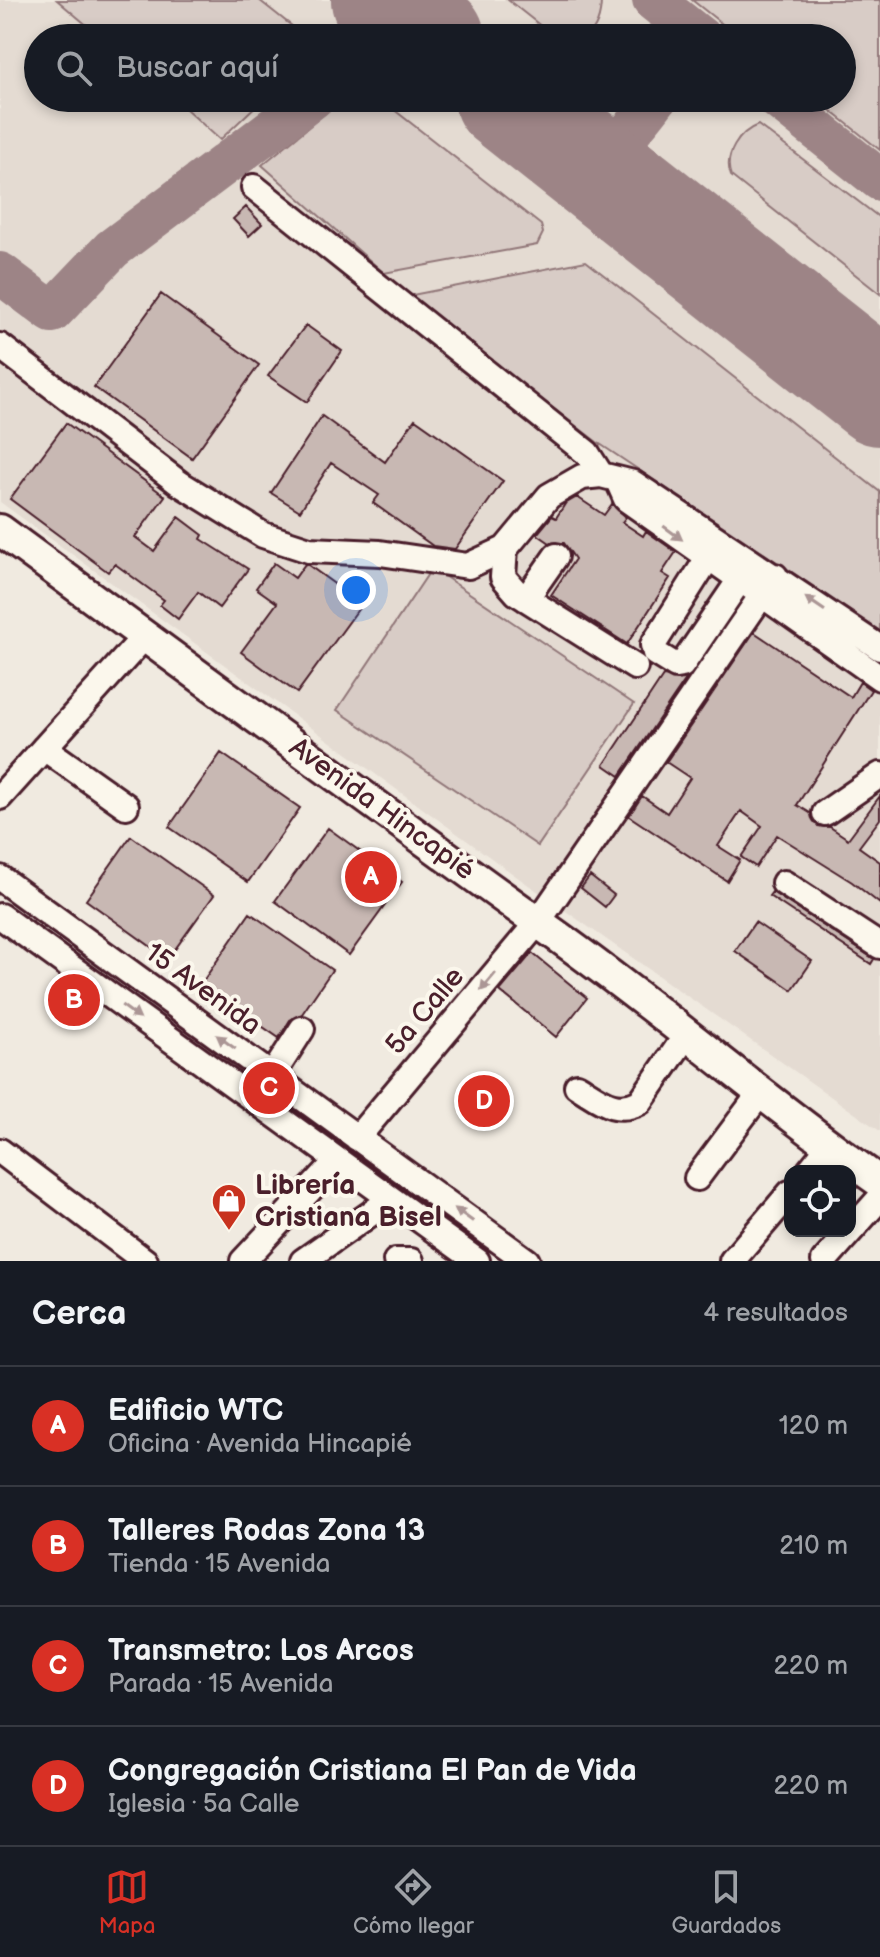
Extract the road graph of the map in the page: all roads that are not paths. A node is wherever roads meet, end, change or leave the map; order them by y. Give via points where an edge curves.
1 (254, 187) dead end
2 (0, 346) edge
3 (609, 478) junction
4 (2, 535) edge
5 (505, 549) junction
6 (556, 556) dead end
7 (708, 558) junction
8 (775, 576) junction
9 (739, 581) junction
10 (761, 597) junction
11 (526, 599) junction
12 (145, 636) junction
13 (880, 648) edge
14 (635, 667) dead end
15 (880, 678) edge
16 (44, 748) junction
17 (880, 775) edge
18 (0, 797) edge
19 (126, 806) dead end
20 (825, 813) dead end
21 (0, 878) edge
22 (784, 883) dead end
23 (0, 916) edge
24 (538, 922) junction
25 (880, 946) edge
26 (302, 1029) dead end
27 (687, 1034) junction
28 (272, 1076) junction
29 (577, 1086) dead end
30 (762, 1091) junction
31 (357, 1138) junction
32 (829, 1146) junction
33 (0, 1151) edge
34 (880, 1157) edge
35 (336, 1162) junction
36 (814, 1165) edge
37 (697, 1178) dead end
38 (880, 1182) edge
39 (880, 1198) edge
40 (390, 1200) junction
41 (784, 1200) edge
42 (305, 1260) edge
43 (145, 1261) edge
44 (243, 1261) edge
45 (396, 1261) edge
46 (411, 1261) edge
47 (477, 1261) edge
48 (527, 1261) edge
49 (732, 1261) edge
50 (824, 1261) edge

1 - 3 street via 587,453
2 - 5 street via 179,483 263,535 309,550 380,553 445,565 468,566
3 - 5 street via 582,477 549,496
3 -> 7 street via 626,499
3 - 8 street via 633,483
4 - 12 main road, Avenida Hincapié
5 - 11 street via 503,577
6 - 11 street
7 - 9 street
7 - 9 street via 653,645 655,653 682,665
8 - 10 street, 5a Calle
13 -> 8 street
9 - 10 street
10 - 15 street
10 - 24 street, 5a Calle
11 - 14 street
12 - 16 street
12 - 24 main road, Avenida Hincapié
16 - 18 street
16 - 19 street
17 - 20 street
28 -> 21 street, 15 Avenida
22 - 25 street
23 -> 35 street
24 - 27 main road, Avenida Hincapié
24 -> 31 street, 5a Calle
26 - 28 street
27 - 29 street via 640,1102 630,1107 614,1108
27 - 30 main road, Avenida Hincapié
28 - 31 street, 15 Avenida
30 - 32 main road, Avenida Hincapié
30 - 34 main road, Avenida Hincapié via 823,1118
30 - 37 street
48 -> 31 street, 15 Avenida
32 - 36 street
32 - 38 main road, Avenida Hincapié
33 - 43 street
35 - 40 street
35 - 44 street
39 - 50 street
40 - 42 street
40 - 47 street
41 - 49 street
45 - 46 street

